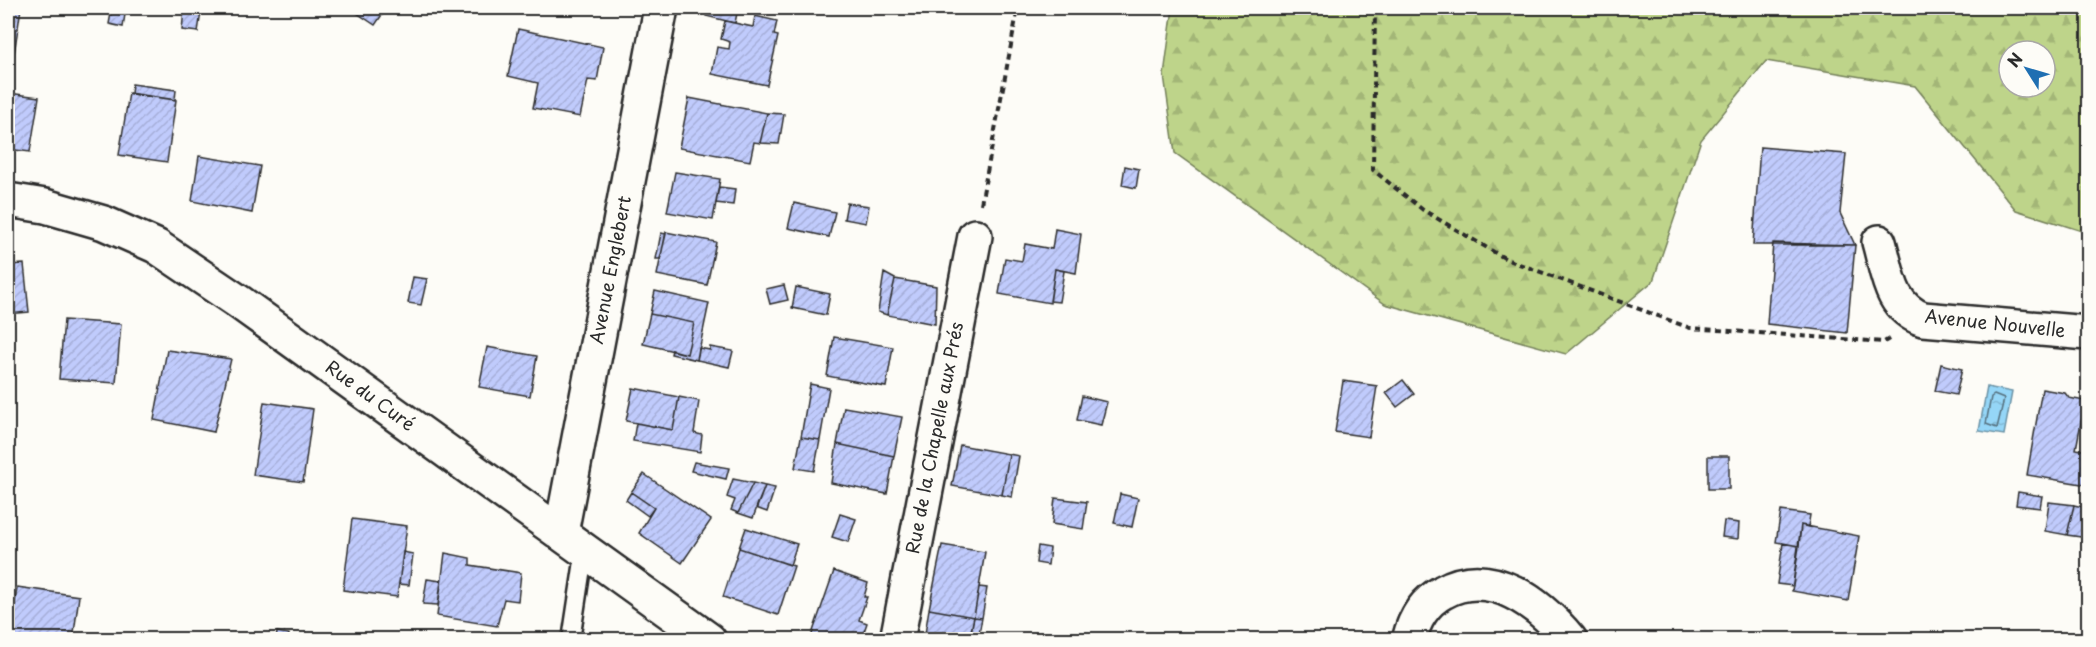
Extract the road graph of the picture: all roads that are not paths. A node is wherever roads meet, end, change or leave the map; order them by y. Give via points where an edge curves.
1 (661, 8) edge
2 (8, 200) edge
3 (975, 236) road end
4 (1879, 242) dead end
5 (2088, 333) edge
6 (573, 541) junction
7 (571, 639) edge
8 (709, 639) edge
9 (897, 639) edge
10 (1409, 639) edge
11 (1570, 639) edge

1 - 6 street, Avenue Englebert
2 - 6 street, Rue du Curé via 104,223 156,246
3 - 9 street, Rue de la Chapelle aux Prés
4 - 5 street, Avenue Nouvelle via 1894,295 1907,313 1923,319
6 - 7 lane
6 - 8 street, Rue du Curé
10 - 11 street via 1414,622 1433,598 1453,586 1485,581 1514,593 1551,617

